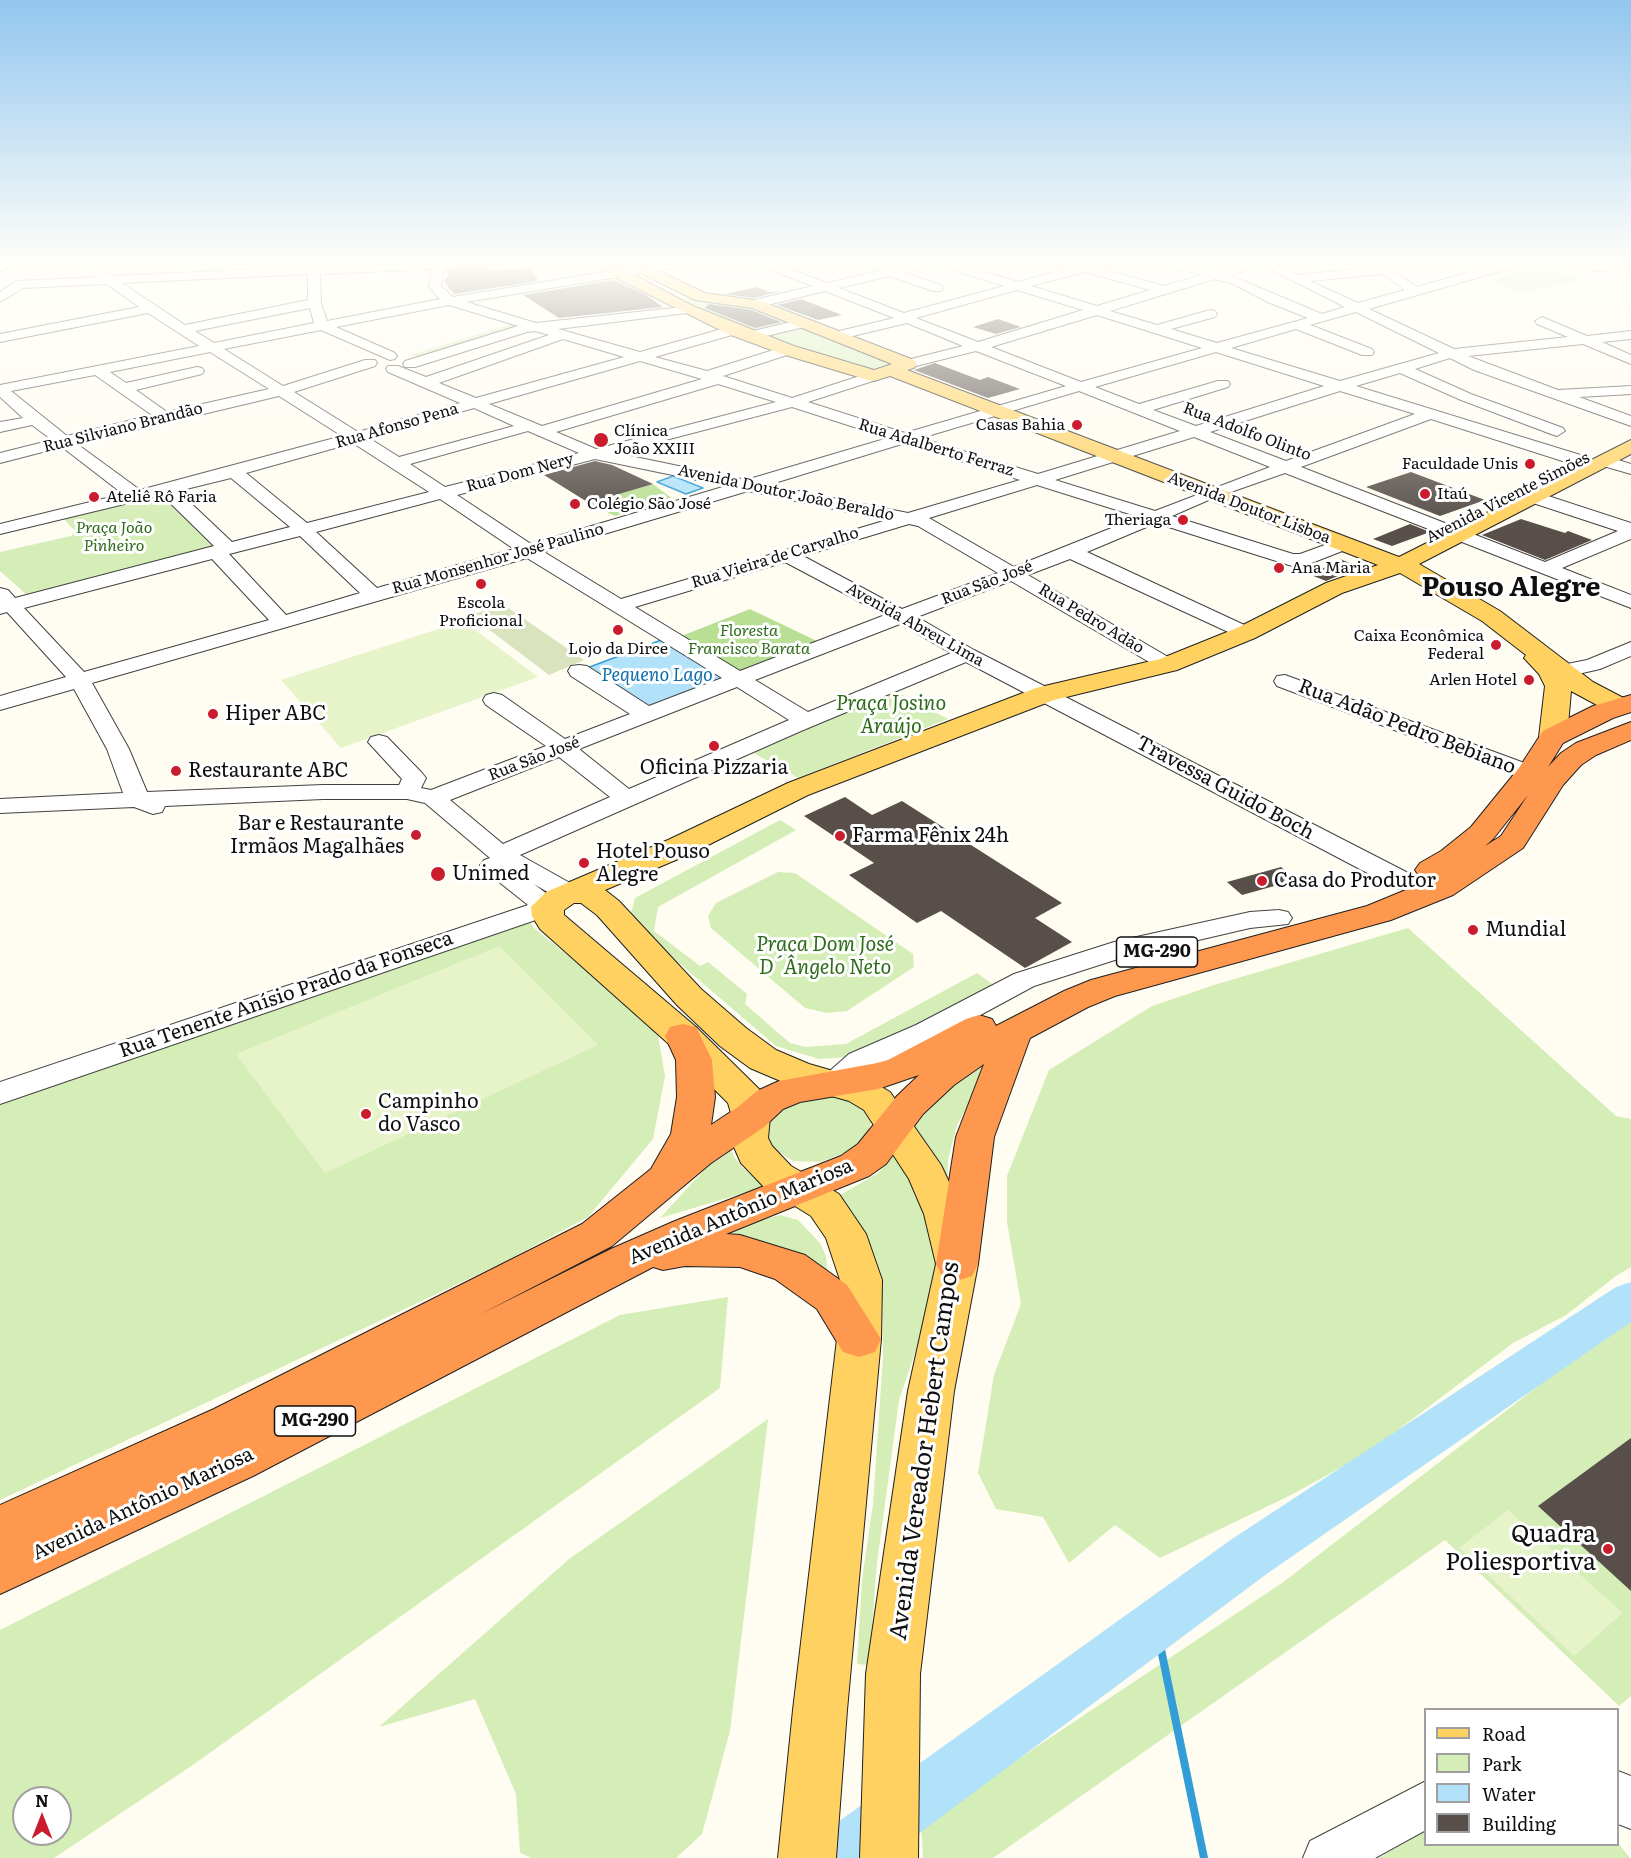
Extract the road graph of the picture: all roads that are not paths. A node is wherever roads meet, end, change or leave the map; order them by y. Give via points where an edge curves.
1 (193, 351) edge
2 (218, 351) edge
3 (366, 351) edge
4 (369, 351) edge
5 (427, 351) edge
6 (438, 351) edge
7 (517, 351) edge
8 (622, 351) edge
9 (663, 351) edge
10 (786, 351) edge
11 (791, 351) edge
12 (859, 351) edge
13 (961, 351) edge
14 (990, 351) edge
15 (1203, 351) edge
16 (1228, 351) edge
17 (1363, 351) edge
18 (1444, 351) edge
19 (1482, 351) edge
20 (1610, 351) edge
21 (1367, 352) dead end
22 (1450, 354) junction
23 (640, 356) junction
24 (1631, 360) edge
25 (391, 363) junction
26 (1401, 368) junction
27 (98, 369) junction
28 (197, 371) dead end
29 (890, 371) junction
30 (712, 378) junction
31 (432, 380) junction
32 (1223, 384) dead end
33 (1080, 386) junction
34 (1340, 386) junction
35 (125, 388) junction
36 (0, 389) edge
37 (1631, 390) edge
38 (1553, 394) junction
39 (288, 395) junction
40 (483, 402) junction
41 (791, 403) junction
42 (1139, 409) junction
43 (989, 412) junction
44 (1431, 414) junction
45 (164, 417) junction
46 (35, 420) junction
47 (1631, 422) edge
48 (0, 427) edge
49 (542, 428) junction
50 (1194, 430) junction
51 (1557, 431) dead end
52 (1631, 436) edge
53 (355, 438) junction
54 (906, 438) junction
55 (66, 442) junction
56 (1631, 446) edge
57 (601, 452) junction
58 (0, 458) edge
59 (1108, 458) junction
60 (1581, 461) junction
61 (1606, 461) junction
62 (397, 463) junction
63 (1284, 466) junction
64 (1631, 469) edge
65 (226, 474) junction
66 (1036, 479) junction
67 (752, 483) junction
68 (166, 489) junction
69 (442, 494) junction
70 (1208, 495) junction
71 (137, 496) junction
72 (1533, 497) junction
73 (1155, 516) junction
74 (917, 518) junction
75 (0, 529) edge
76 (304, 530) junction
77 (1631, 531) edge
78 (1452, 532) junction
79 (284, 535) junction
80 (1338, 546) junction
81 (221, 549) junction
82 (529, 551) junction
83 (1071, 552) junction
84 (786, 555) junction
85 (1384, 566) junction
86 (1546, 568) junction
87 (1014, 573) junction
88 (373, 595) junction
89 (4, 602) edge
90 (1631, 602) edge
91 (619, 606) junction
92 (900, 616) junction
93 (282, 622) junction
94 (1246, 633) junction
95 (1631, 648) edge
96 (967, 654) junction
97 (1168, 665) junction
98 (579, 671) dead end
99 (1557, 671) junction
100 (738, 679) junction
101 (80, 680) junction
102 (1285, 681) dead end
103 (1045, 693) junction
104 (494, 700) dead end
105 (0, 703) edge
106 (647, 715) junction
107 (807, 721) junction
108 (1622, 721) edge
109 (1553, 737) junction
110 (379, 742) dead end
111 (563, 748) junction
112 (1530, 772) junction
113 (406, 792) junction
114 (433, 798) junction
115 (138, 800) junction
116 (628, 800) junction
117 (0, 806) edge
118 (171, 810) junction
119 (0, 815) edge
120 (1482, 833) junction
121 (1517, 834) junction
122 (677, 848) junction
123 (500, 854) junction
124 (1405, 882) junction
125 (608, 908) junction
126 (560, 910) junction
127 (1015, 1030) junction
128 (683, 1036) junction
129 (835, 1083) junction
130 (0, 1093) edge
131 (886, 1113) junction
132 (751, 1117) junction
133 (654, 1189) junction
134 (800, 1190) junction
135 (611, 1248) junction
136 (957, 1264) junction
137 (858, 1339) junction
138 (0, 1529) edge
139 (0, 1570) edge
140 (1619, 1796) edge
141 (1424, 1805) edge
142 (1631, 1806) edge
143 (807, 1858) edge
144 (889, 1858) edge
145 (1327, 1858) edge

1 - 27 street
2 - 39 street
3 - 25 street, Avenida Doutor João Beraldo
4 - 25 street, Avenida Doutor João Beraldo
5 - 25 street
6 - 25 street
7 - 31 street
8 - 23 street, Rua Adalberto Ferraz
9 - 23 street, Rua Afonso Pena
10 - 30 street
11 - 29 main road
12 - 29 main road
13 - 29 street, Rua Dom Nery
14 - 33 street, Rua Adolfo Olinto
15 - 33 street, Rua Monsenhor José Paulino
16 - 34 street
17 - 21 street
18 - 22 street
19 - 22 street, Rua Vieira de Carvalho
20 - 24 street
22 - 26 street, Rua Vieira de Carvalho
22 - 38 street
23 - 30 street, Rua Adalberto Ferraz
23 - 40 street, Rua Afonso Pena
25 - 31 street, Avenida Doutor João Beraldo
25 - 39 street, Rua Silviano Brandão
26 - 34 street, Rua Vieira de Carvalho
26 - 51 street
27 - 35 street
27 - 36 street
28 - 35 street
29 - 41 street, Rua Dom Nery
29 - 43 main road, Avenida Doutor Lisboa
30 - 41 street, Rua Adalberto Ferraz
30 - 49 street
31 - 40 street, Avenida Doutor João Beraldo
32 - 42 street
33 - 42 street, Rua Adolfo Olinto
33 - 43 street, Rua Monsenhor José Paulino
34 - 44 street
34 - 50 street, Rua Vieira de Carvalho
35 - 45 street
36 - 46 street
37 - 38 street
38 - 47 street
39 - 45 street, Rua Silviano Brandão
39 - 53 street
40 - 49 street, Avenida Doutor João Beraldo
40 - 49 street, Avenida Doutor João Beraldo
40 - 53 street, Rua Afonso Pena
41 - 54 street, Rua Adalberto Ferraz
41 - 57 street, Rua Dom Nery
42 - 50 street, Rua Adolfo Olinto
43 - 54 street, Rua Monsenhor José Paulino
43 - 59 main road, Avenida Doutor Lisboa
44 - 60 street
44 - 63 street, Rua São José
45 - 55 street, Rua Silviano Brandão
46 - 48 street
46 - 55 street
49 - 57 street, Avenida Doutor João Beraldo
49 - 62 street
50 - 59 street, Rua Vieira de Carvalho
50 - 63 street, Rua Adolfo Olinto
52 - 60 main road, Avenida Vicente Simões
53 - 62 street
53 - 65 street, Rua Afonso Pena
54 - 66 street, Rua Adalberto Ferraz
54 - 67 street, Rua Monsenhor José Paulino
55 - 58 street, Rua Silviano Brandão
55 - 71 street
56 - 61 main road, Avenida Vicente Simões
57 - 67 street, Avenida Doutor João Beraldo
57 - 69 street, Rua Dom Nery
59 - 66 street, Rua Vieira de Carvalho
59 - 70 main road, Avenida Doutor Lisboa
60 - 78 main road, Avenida Vicente Simões
61 - 64 street
61 - 72 main road, Avenida Vicente Simões
62 - 69 street
63 - 70 street, Rua São José
63 - 78 street, Rua Adolfo Olinto
65 - 68 street
65 - 76 street
65 - 79 street
66 - 73 street, Rua Adalberto Ferraz
66 - 74 street, Rua Vieira de Carvalho
67 - 74 street, Avenida Doutor João Beraldo
67 - 82 street, Rua Monsenhor José Paulino
68 - 71 street
68 - 81 street
69 - 76 street, Rua Dom Nery
69 - 82 street
70 - 73 street, Rua São José
70 - 80 main road, Avenida Doutor Lisboa
71 - 75 street
72 - 77 street
72 - 78 main road, Avenida Vicente Simões
73 - 80 street, Rua Adalberto Ferraz via 1292,560
73 - 83 street, Rua São José
74 - 84 street, Rua Vieira de Carvalho
74 - 87 street, Rua Pedro Adão
76 - 79 street
76 - 88 street
77 - 86 street
78 - 85 main road, Avenida Vicente Simões
78 - 86 street, Rua Adolfo Olinto
79 - 81 street
80 - 85 main road, Avenida Doutor Lisboa
81 - 89 street
81 - 93 street
82 - 88 street, Rua Monsenhor José Paulino
82 - 91 street
83 - 87 street, Rua São José
83 - 94 street
84 - 91 street, Rua Vieira de Carvalho
84 - 92 street, Avenida Abreu Lima
85 - 94 main road, Avenida Vicente Simões
85 - 99 main road, Avenida Doutor Lisboa via 1429,585
86 - 90 street, Rua Adolfo Olinto
87 - 92 street, Rua São José
87 - 97 street, Rua Pedro Adão
88 - 93 street, Rua Monsenhor José Paulino
89 - 101 street
91 - 100 street
92 - 96 street, Avenida Abreu Lima
92 - 100 street, Rua São José
93 - 101 street, Rua Monsenhor José Paulino
94 - 97 main road, Avenida Vicente Simões
95 - 99 street via 1593,665
96 - 103 street, Avenida Abreu Lima
96 - 107 street
97 - 103 main road, Avenida Vicente Simões
98 - 106 street
99 - 108 main road, Avenida Doutor Lisboa
99 - 109 main road
100 - 106 street, Rua São José
100 - 107 street
101 - 105 street, Rua Monsenhor José Paulino
101 - 115 street via 118,748
102 - 112 street, Rua Adão Pedro Bebiano
103 - 122 main road, Avenida Vicente Simões via 798,789
103 - 124 street, Travessa Guido Boch
104 - 111 street
106 - 111 street, Rua São José
107 - 116 street
108 - 109 highway
108 - 121 highway, Avenida Antônio Mariosa / MG-290 via 1571,759 1552,780
109 - 112 highway, MG-290
110 - 113 street via 414,778
111 - 114 street, Rua São José
111 - 116 street
112 - 120 highway, MG-290
113 - 114 street
113 - 115 street
114 - 123 street
115 - 117 street
115 - 118 street
116 - 123 street
118 - 119 street
118 - 126 street via 402,802 423,810
120 - 121 highway via 1480,843 1489,848 1500,846
120 - 124 highway, MG-290 via 1452,858
121 - 127 highway, Avenida Antônio Mariosa / MG-290 via 1512,842 1475,868 1407,903 1103,988
122 - 125 main road
122 - 126 main road
123 - 126 street
124 - 129 highway, MG-290 via 1090,971 1062,982 901,1069
125 - 126 main road via 584,893
125 - 129 main road via 689,998 733,1037 763,1059
126 - 128 main road
126 - 130 street, Rua Tenente Anísio Prado da Fonseca
127 - 131 highway, Avenida Antônio Mariosa / MG-290 via 941,1076 910,1105
127 - 136 highway via 975,1137
128 - 132 main road via 746,1098
128 - 133 highway via 694,1060 696,1097 690,1136
129 - 131 main road via 862,1092
129 - 132 highway, MG-290 via 792,1090 770,1100
131 - 134 highway, Avenida Antônio Mariosa / MG-290 via 879,1146 863,1160
131 - 136 main road, Avenida Vereador Hebert Campos via 927,1175 944,1214
132 - 133 highway, MG-290 via 697,1153
132 - 134 main road, Avenida Antônio Mariosa via 749,1138 760,1161
133 - 135 highway, MG-290
134 - 135 highway, Avenida Antônio Mariosa / MG-290 via 690,1232
134 - 137 main road via 825,1205 845,1234 861,1280
135 - 137 highway via 740,1251 790,1267 831,1297
135 - 138 highway, Avenida Antônio Mariosa / MG-290
135 - 139 highway, Avenida Antônio Mariosa / MG-290 via 236,1461
136 - 144 main road, Avenida Vereador Hebert Campos via 931,1391 893,1674
137 - 143 main road
140 - 142 street
141 - 145 street

